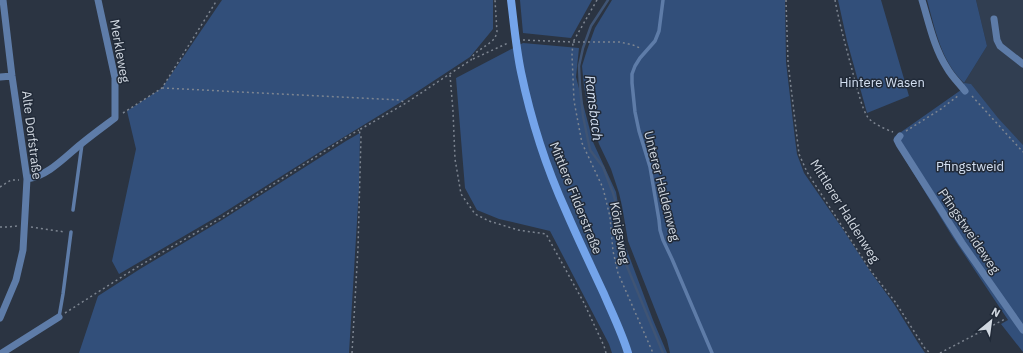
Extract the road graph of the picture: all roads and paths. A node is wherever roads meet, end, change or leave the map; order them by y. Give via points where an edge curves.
1 (3, 0) edge
2 (98, 0) edge
3 (218, 0) edge
4 (495, 0) edge
5 (511, 0) edge
6 (597, 0) edge
7 (663, 0) edge
8 (786, 0) edge
9 (836, 0) edge
10 (922, 0) edge
11 (994, 19) dead end
12 (573, 42) junction
13 (645, 51) junction
14 (1023, 64) edge
15 (450, 74) junction
16 (0, 76) edge
17 (12, 76) junction
18 (162, 88) junction
19 (965, 91) junction
20 (406, 103) junction
21 (115, 118) junction
22 (359, 130) junction
23 (900, 136) junction
24 (82, 143) junction
25 (1023, 152) edge
26 (27, 179) junction
27 (0, 187) edge
28 (73, 210) dead end
29 (24, 225) junction
30 (0, 227) edge
31 (71, 232) joint
32 (1012, 316) junction
33 (59, 317) junction
34 (0, 318) edge
35 (1023, 330) edge
36 (2, 353) edge
37 (352, 353) edge
38 (606, 353) edge
39 (628, 353) edge
40 (653, 353) edge
41 (712, 353) edge
42 (931, 353) edge
43 (940, 353) edge

1 - 17 street, Alte Dorfstraße
2 - 21 street, Merkleweg via 115,78
3 - 18 path
4 - 15 path via 495,38 474,54 471,60
5 - 39 main road, Mittlere Filderstraße via 521,72 540,144 554,184 614,316
6 - 12 path, Königsweg
7 - 13 lane, Unterer Haldenweg via 657,36
8 - 42 path, Mittlerer Haldenweg via 788,62 799,154 807,172 871,271 896,303 926,350
9 - 23 path via 848,56 867,117
10 - 19 street via 937,49 951,75
11 - 14 street via 996,40
12 - 13 path via 620,42
12 - 40 path, Königsweg via 574,101 582,143 602,188 610,216 612,251 618,274
13 - 41 lane, Unterer Haldenweg via 635,66 632,83 635,112 650,167 660,230
15 - 20 path
15 - 38 path via 455,159 461,194 475,214 489,221 518,230 546,234 584,303
16 - 17 street
17 - 26 street, Alte Dorfstraße
18 - 20 path via 387,99
18 - 21 path
19 - 23 path
19 - 25 path via 973,96
20 - 22 path
21 - 24 street
22 - 33 path
22 - 37 path via 359,218
23 - 32 street, Pfingstweideweg via 898,142 903,152
24 - 26 street via 52,168
24 - 28 lane
26 - 27 path via 11,180
26 - 29 street, Alte Dorfstraße
29 - 30 path
29 - 31 path
29 - 34 street, Alte Dorfstraße via 23,250 16,280
31 - 33 lane
32 - 35 street, Pfingstweideweg
32 - 43 path
33 - 36 street

